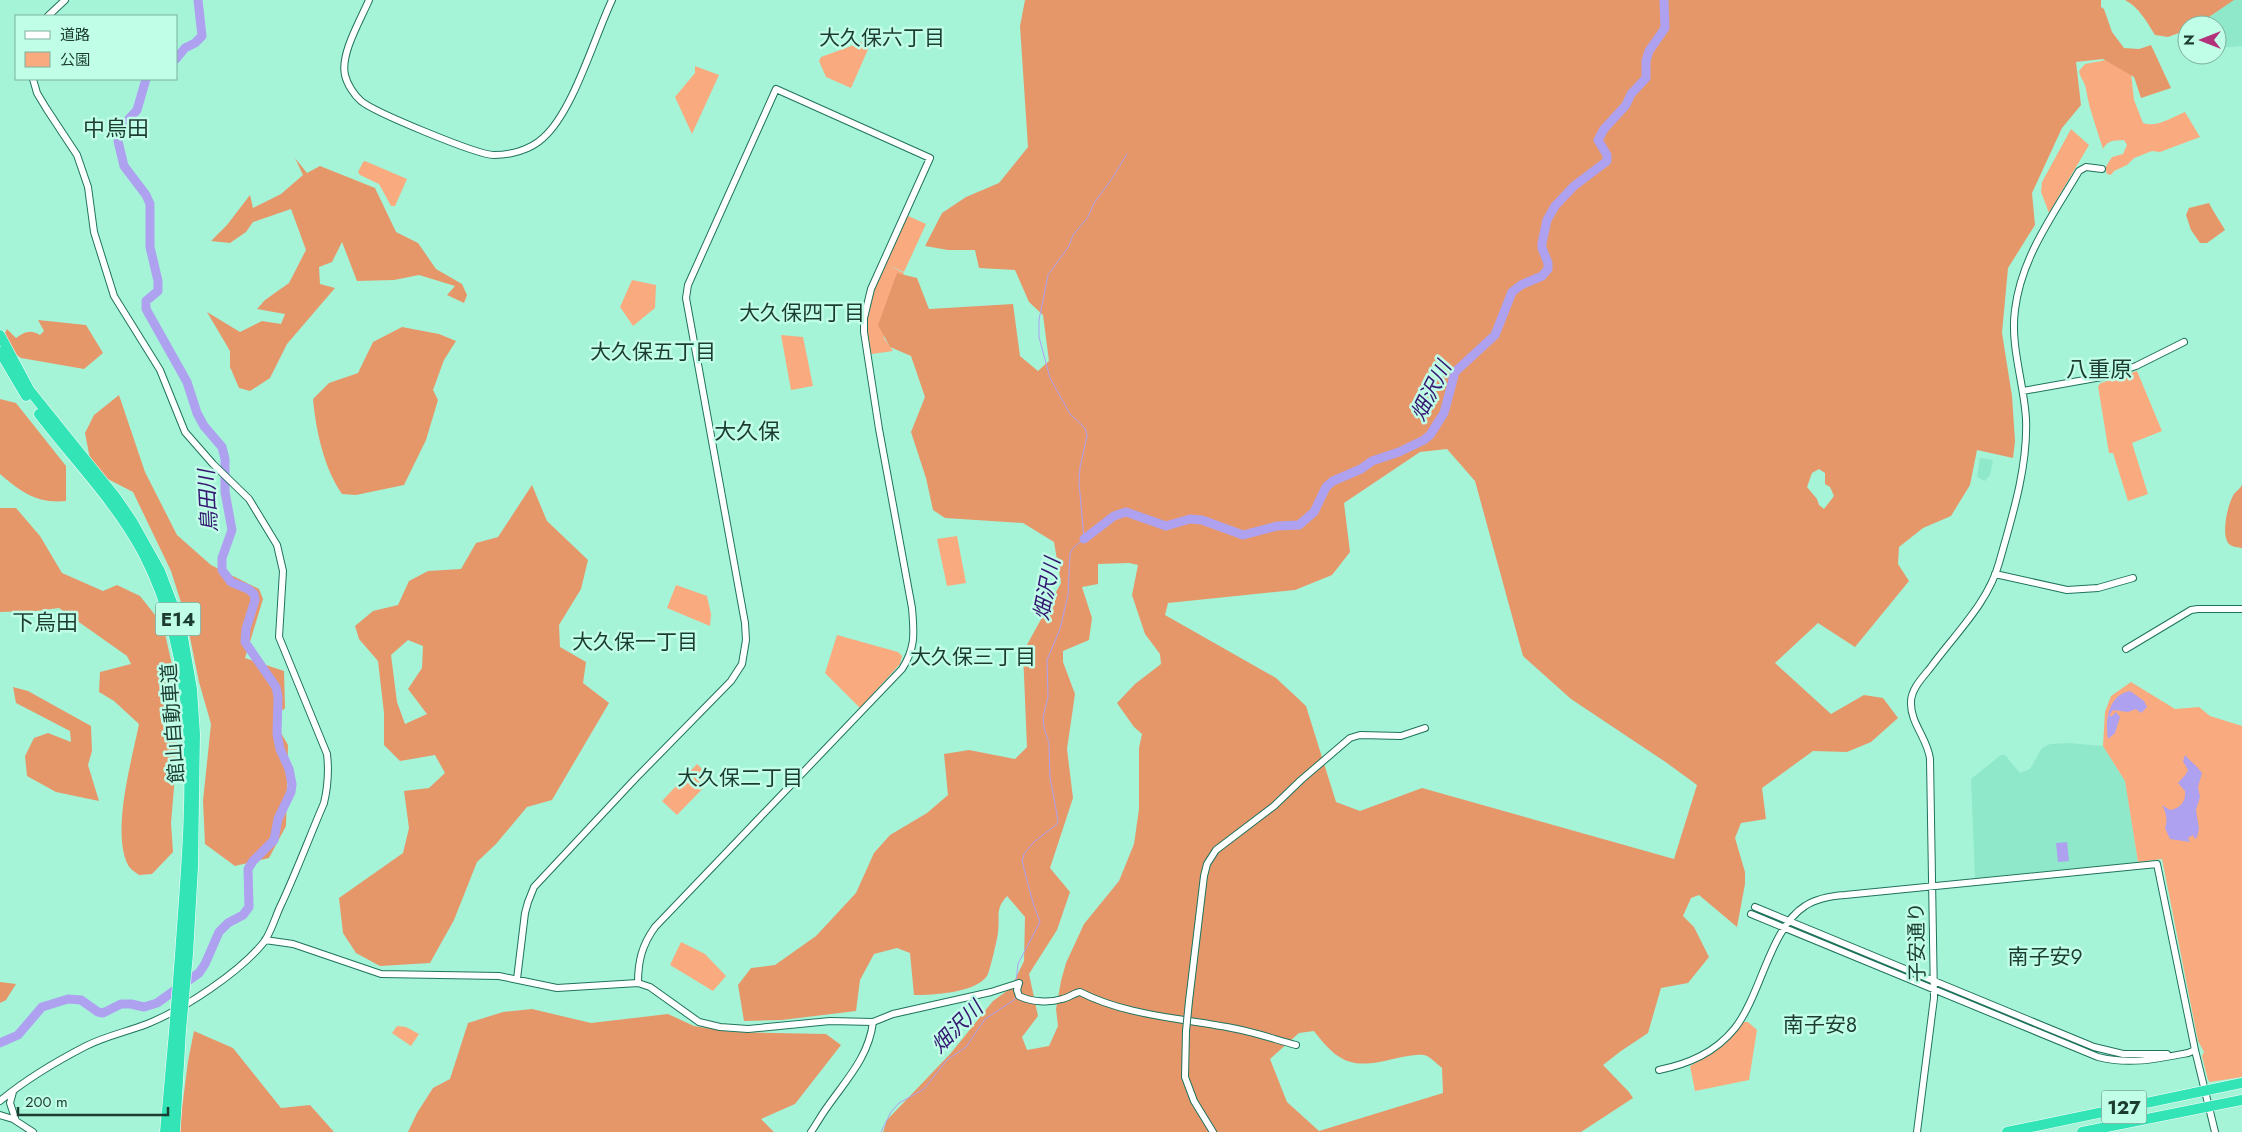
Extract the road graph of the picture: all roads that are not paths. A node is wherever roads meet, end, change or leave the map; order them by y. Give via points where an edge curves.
1 (65, 0) edge
2 (369, 0) edge
3 (612, 0) edge
4 (49, 15) edge
5 (33, 80) edge
6 (2102, 169) dead end
7 (0, 335) edge
8 (2184, 342) dead end
9 (0, 352) edge
10 (2023, 391) junction
11 (1995, 574) junction
12 (2133, 578) dead end
13 (2242, 609) edge
14 (2126, 649) dead end
15 (1425, 728) dead end
16 (1932, 886) junction
17 (1755, 907) dead end
18 (1751, 914) dead end
19 (1789, 922) junction
20 (1784, 929) junction
21 (265, 940) junction
22 (184, 955) junction
23 (517, 979) junction
24 (1934, 982) junction
25 (638, 983) junction
26 (1934, 990) junction
27 (873, 1022) junction
28 (178, 1031) junction
29 (1296, 1046) dead end
30 (2195, 1050) junction
31 (1659, 1070) dead end
32 (2242, 1083) edge
33 (2204, 1090) junction
34 (14, 1091) junction
35 (2242, 1100) edge
36 (0, 1101) edge
37 (2208, 1107) junction
38 (0, 1115) edge
39 (16, 1121) junction
40 (33, 1132) edge
41 (163, 1132) edge
42 (175, 1132) edge
43 (812, 1132) edge
44 (1212, 1132) edge
45 (1917, 1132) edge
46 (2007, 1132) edge
47 (2082, 1132) edge
48 (2214, 1132) edge

1 - 4 street
2 - 3 street via 345,61 345,77 358,99 467,149 493,155 532,146 555,127
5 - 21 street via 37,93 81,164 88,187 94,232 114,296 160,370 185,432 244,493 278,546 283,571 279,637 328,754 329,767 324,802
6 - 10 street via 2079,171 2026,263 2014,324
7 - 22 highway, 館山自動車道 / E14 via 30,390 132,521 160,571 181,626 192,689 195,734 193,866
8 - 10 street via 2136,366 2107,376
9 - 22 highway, 館山自動車道 / E14 via 34,408 126,525 153,575 173,630 182,668 188,735
10 - 11 street via 2026,451
11 - 12 street via 2067,590 2098,588
11 - 16 street, 子安通り via 1984,597 1912,695 1912,712 1929,750
13 - 14 street via 2191,610
15 - 44 street, bridge via 1401,736 1360,735 1350,738 1274,806 1216,850 1207,864 1189,1001 1185,1077
16 - 19 street via 1826,898 1805,906
16 - 24 street, 子安通り
16 - 30 street via 2157,864
17 - 19 street
18 - 20 street
19 - 20 street
19 - 24 street
20 - 26 street
20 - 31 street via 1746,1012 1734,1030 1700,1057
21 - 23 street via 293,944 381,974
21 - 34 street via 245,961 198,996 147,1024 85,1046
22 - 28 highway, 館山自動車道 / E14, bridge
23 - 25 street via 557,988
23 - 25 street via 526,907 534,887 719,695 742,664 745,623 686,298 688,285 776,89 930,158 871,289 864,318 879,429 912,608 912,654 902,669 655,927 640,954
24 - 26 street, 子安通り
24 - 30 street via 2103,1050 2153,1055
25 - 27 street via 650,987 699,1022 720,1027 748,1029 830,1021
26 - 30 street via 2085,1053 2113,1061 2153,1060
26 - 45 street, 子安通り
27 - 29 street via 893,1014 1019,983 1019,996 1026,1000 1062,999 1080,992 1109,1004 1236,1029
27 - 43 street via 872,1035 862,1058
28 - 41 highway, 館山自動車道 / E14 via 173,1044
28 - 42 highway, 館山自動車道 / E14
30 - 33 street
32 - 33 highway, 127
33 - 37 street
33 - 46 highway, 127
34 - 36 street
34 - 39 street via 10,1104
35 - 37 highway, 127
37 - 47 highway, 127
37 - 48 street
38 - 39 street
39 - 40 street

